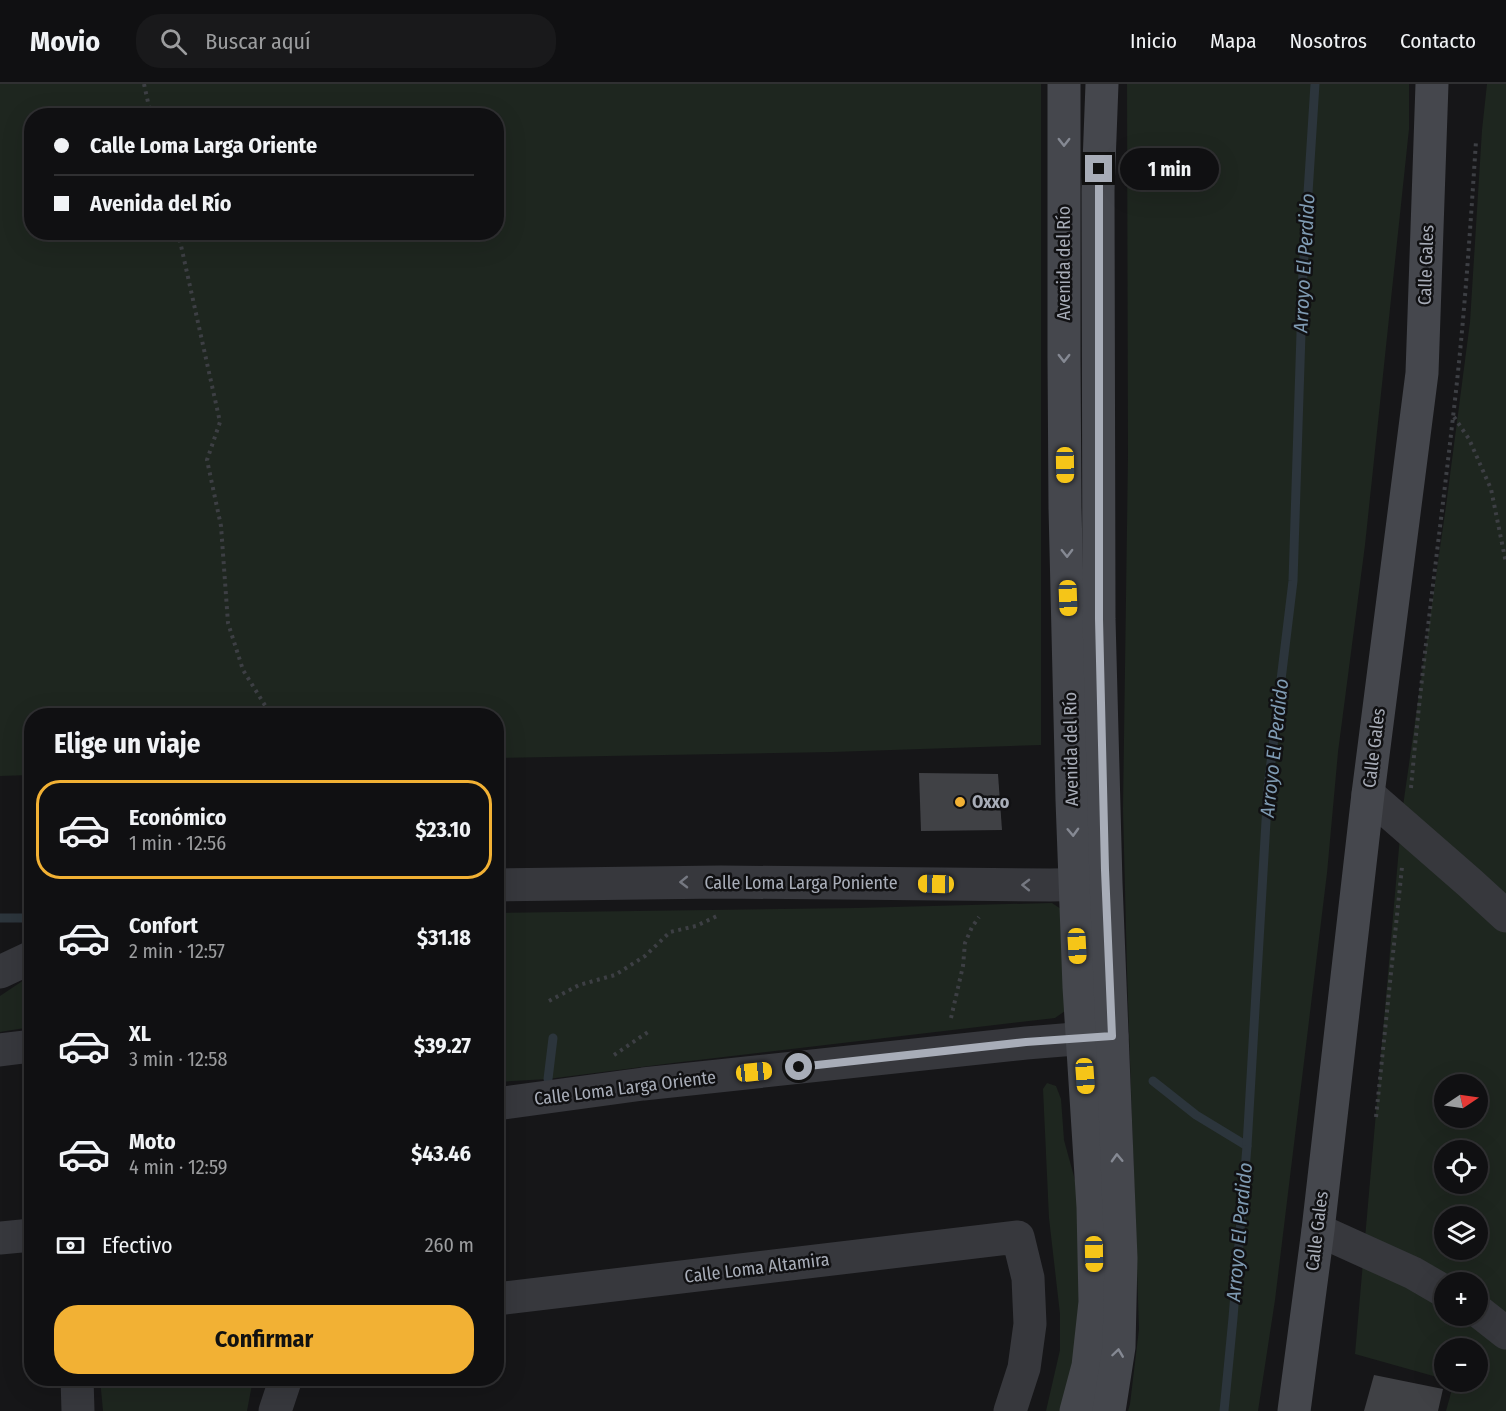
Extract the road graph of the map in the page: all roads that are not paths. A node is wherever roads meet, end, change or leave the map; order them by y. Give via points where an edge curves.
1 (1064, 84) edge
2 (1102, 84) edge
3 (1432, 84) edge
4 (1368, 794) junction
5 (1090, 884) junction
6 (504, 885) edge
7 (1506, 916) edge
8 (24, 961) edge
9 (0, 972) edge
10 (1097, 1038) junction
11 (24, 1047) edge
12 (0, 1050) edge
13 (504, 1103) edge
14 (1318, 1230) junction
15 (24, 1236) edge
16 (0, 1238) edge
17 (1434, 1285) edge
18 (504, 1298) edge
19 (1488, 1319) edge
20 (1506, 1333) edge
21 (77, 1386) edge
22 (283, 1386) edge
23 (78, 1411) edge
24 (275, 1411) edge
25 (1010, 1411) edge
26 (1076, 1411) edge
27 (1108, 1411) edge
28 (1294, 1411) edge

1 -> 5 street, Avenida del Río via 1065,508
2 - 5 street, Avenida del Río via 1098,190 1099,619
3 - 4 street, Calle Gales via 1422,373
4 - 7 street
4 - 14 street, Calle Gales
5 -> 6 street, Calle Loma Larga Poniente
5 - 10 street, Avenida del Río
8 - 9 street
10 - 13 street, Calle Loma Larga Oriente via 1026,1042
10 - 26 street, Avenida del Río via 1095,1302 1088,1366
27 -> 10 street, Avenida del Río via 1119,1347 1121,1258
11 - 12 street
14 - 17 street
14 - 28 street, Calle Gales
15 - 16 street
18 - 25 street, Calle Loma Altamira via 1018,1236 1028,1278 1030,1324 1024,1368
19 - 20 street
21 - 23 street
22 - 24 street

